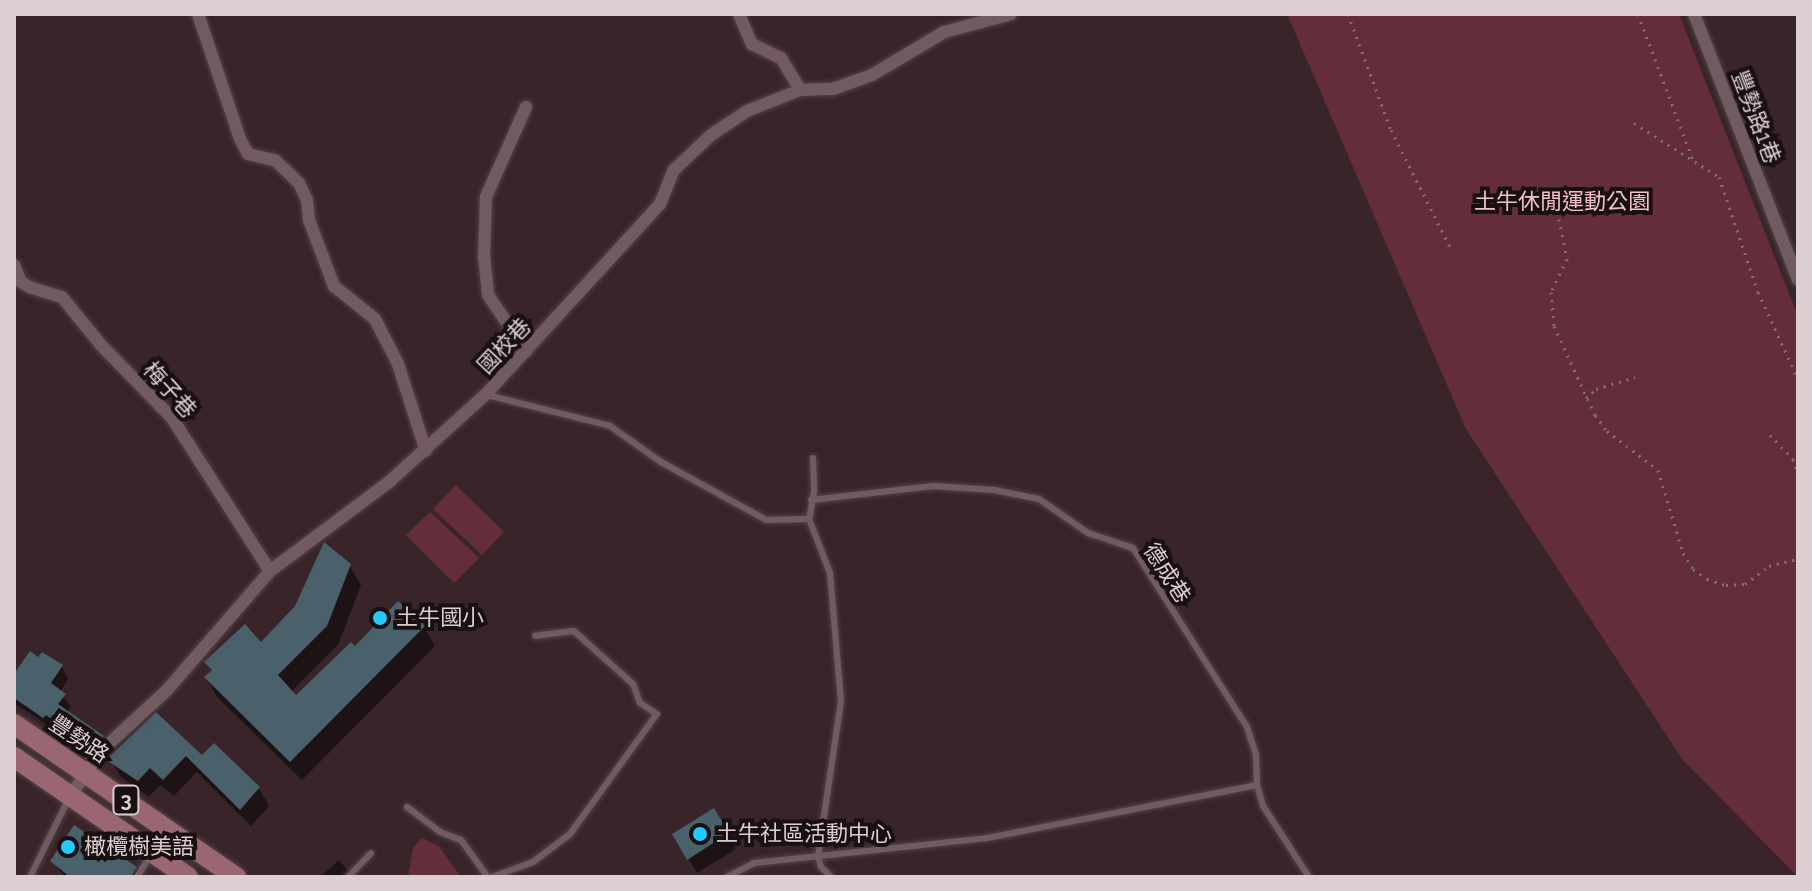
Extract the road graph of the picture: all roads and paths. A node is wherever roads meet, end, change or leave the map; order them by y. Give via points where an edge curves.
1 (198, 14) edge
2 (739, 14) edge
3 (1348, 14) edge
4 (1638, 14) edge
5 (1694, 14) edge
6 (1003, 15) edge
7 (800, 90) junction
8 (526, 107) dead end
9 (1634, 123) dead end
10 (1693, 161) junction
11 (1559, 219) dead end
12 (1451, 249) dead end
13 (14, 265) edge
14 (1798, 279) edge
15 (526, 351) junction
16 (1635, 377) dead end
17 (1798, 379) edge
18 (486, 394) junction
19 (1586, 398) junction
20 (1770, 435) dead end
21 (426, 451) junction
22 (813, 458) dead end
23 (1798, 473) edge
24 (811, 500) junction
25 (809, 519) junction
26 (1798, 559) edge
27 (270, 571) junction
28 (535, 636) dead end
29 (14, 724) edge
30 (14, 757) edge
31 (85, 772) junction
32 (1257, 785) junction
33 (71, 795) junction
34 (407, 807) dead end
35 (153, 852) junction
36 (371, 853) dead end
37 (818, 856) junction
38 (30, 877) edge
39 (137, 877) edge
40 (188, 877) edge
41 (236, 877) edge
42 (348, 877) edge
43 (490, 877) edge
44 (727, 877) edge
45 (831, 877) edge
46 (1309, 877) edge

1 - 21 street via 240,139 248,154 275,160 299,183 334,286 375,319 398,364
2 - 7 street via 752,44 781,58
3 - 12 path via 1391,130
4 - 10 path
5 - 14 street, 豐勢路1巷
6 - 7 street, 國校巷 via 944,32 872,75 833,89
7 - 15 street, 國校巷 via 747,111 674,170 660,204
8 - 15 street via 486,197 484,256 488,295
9 - 10 path
10 - 17 path via 1719,177 1758,292
11 - 19 path via 1567,259 1551,292 1551,312
13 - 27 street, 梅子巷 via 21,282 62,297 172,418
15 - 18 street, 國校巷
16 - 19 path via 1596,389
18 - 21 street, 國校巷
18 - 25 lane via 610,426 661,462 766,520
19 - 26 path via 1607,431 1658,470 1683,553 1693,569 1726,585 1745,584 1769,566
20 - 23 path via 1793,459
21 - 27 street, 國校巷
22 - 24 lane
24 - 25 lane
24 - 32 lane, 德成巷 via 933,486 994,490 1039,499 1088,533 1133,548 1247,727 1256,755
25 - 37 lane via 830,573 841,701
27 - 31 street, 國校巷 via 167,690
28 - 43 lane via 574,631 633,684 640,703 657,714 570,834 533,862
29 - 31 main road, 豐勢路 / 3
30 - 33 main road, 3
31 - 33 street, 國校巷
31 - 41 main road, 豐勢路 / 3
32 - 37 lane via 987,838
32 - 46 lane, 德成巷 via 1263,806
33 - 35 main road, 3
33 - 38 lane
34 - 43 lane via 440,832 461,840
35 - 39 lane
35 - 40 main road, 3
36 - 42 lane
37 - 44 lane via 754,863
37 - 45 lane

